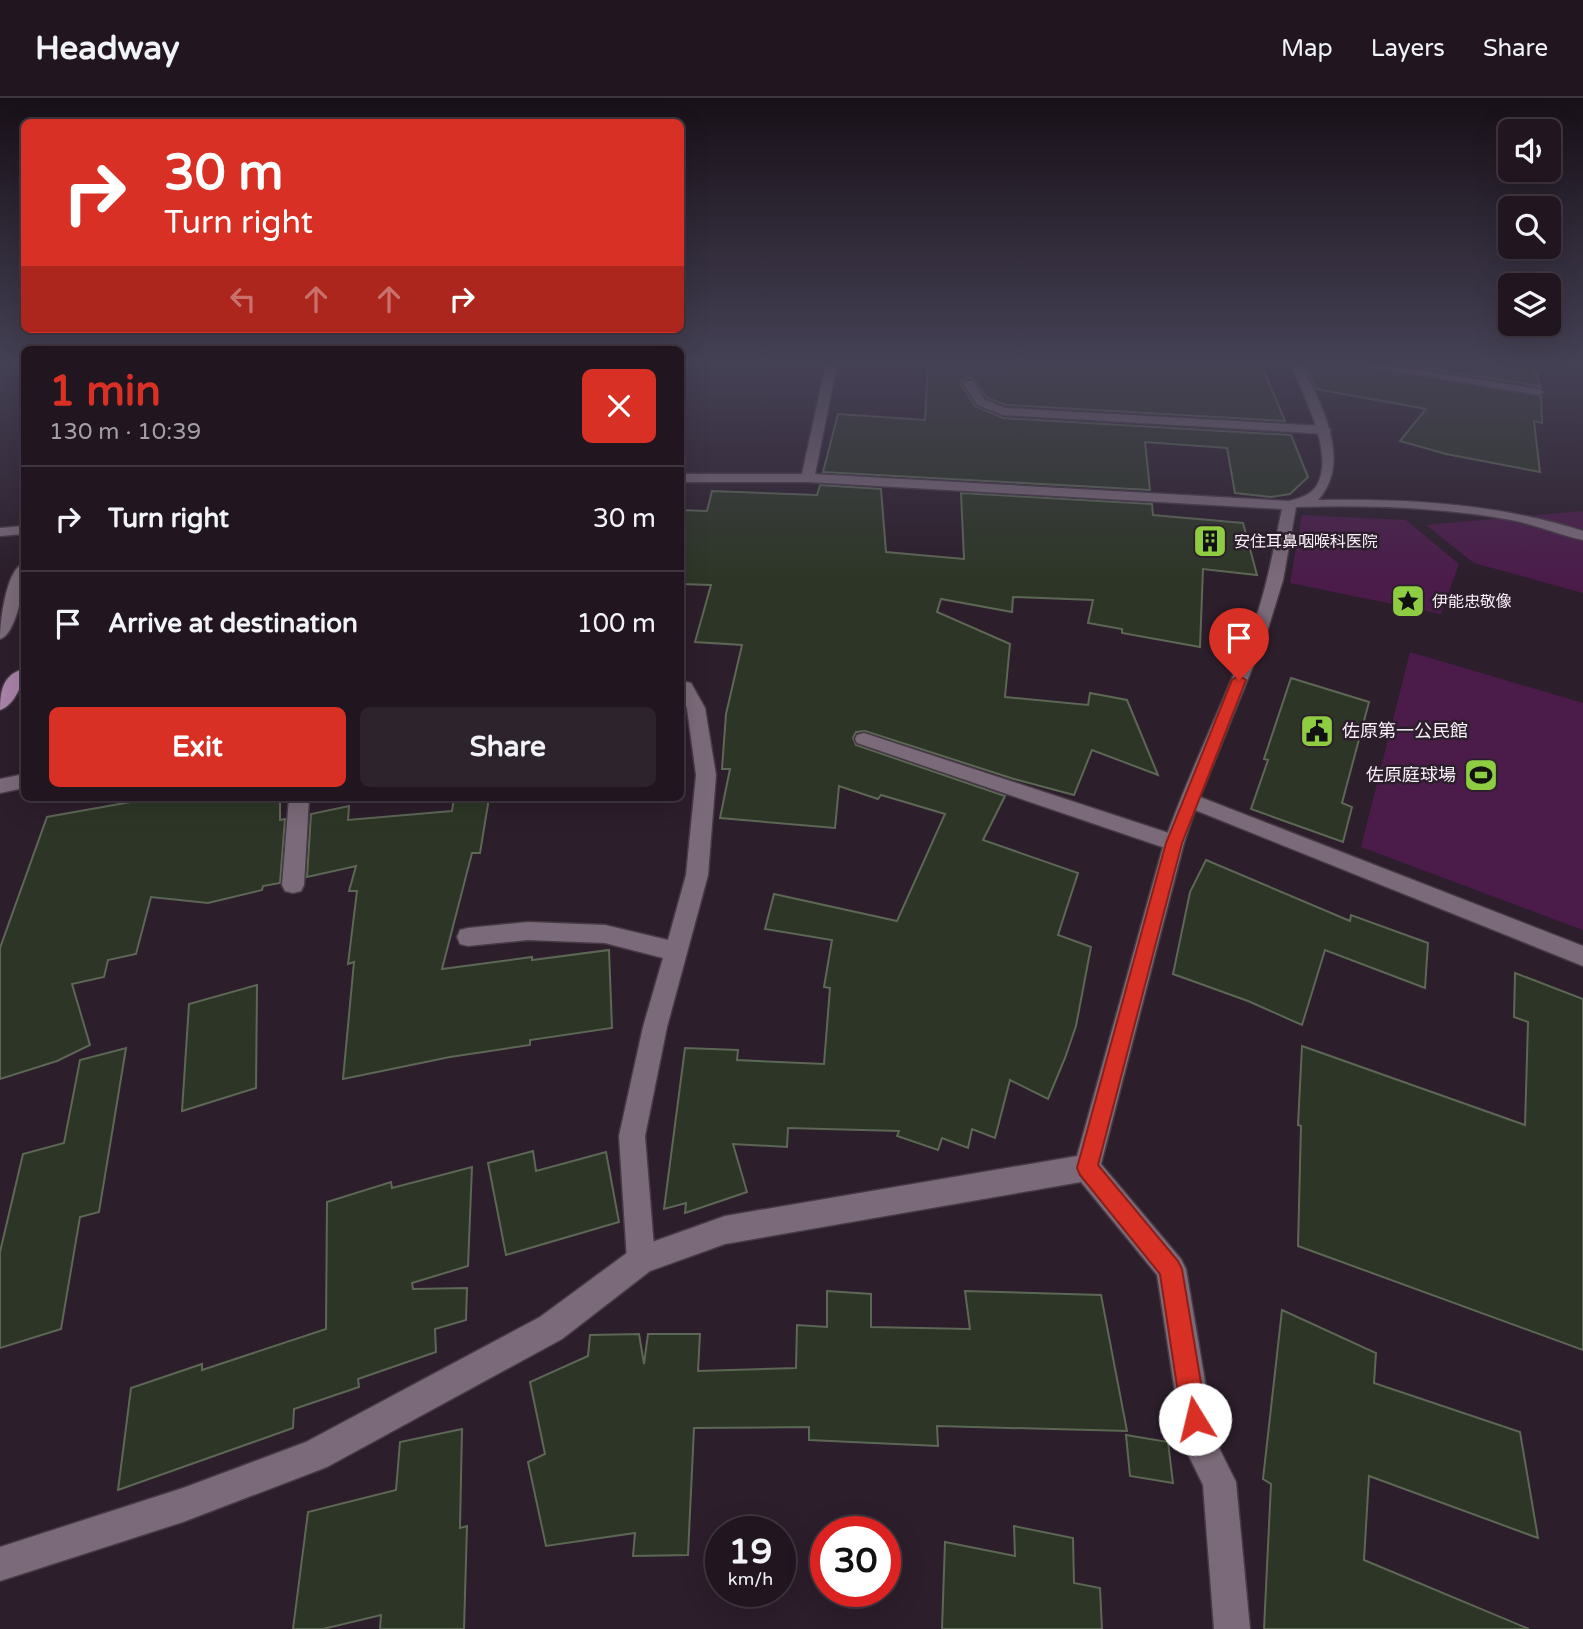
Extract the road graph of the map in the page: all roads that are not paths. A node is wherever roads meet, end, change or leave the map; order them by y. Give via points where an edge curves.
1 (817, 435) edge
2 (1325, 435) edge
3 (684, 478) edge
4 (808, 478) junction
5 (1297, 504) junction
6 (21, 530) edge
7 (0, 532) edge
8 (1583, 536) edge
9 (21, 576) edge
10 (0, 634) edge
11 (21, 676) edge
12 (684, 687) edge
13 (0, 704) edge
14 (863, 739) dead end
15 (21, 781) edge
16 (0, 786) edge
17 (1189, 800) junction
18 (299, 801) edge
19 (1174, 843) junction
20 (293, 885) dead end
21 (468, 937) dead end
22 (675, 951) junction
23 (1583, 957) edge
24 (1087, 1168) junction
25 (641, 1260) junction
26 (0, 1564) edge
27 (1232, 1629) edge

1 - 4 street
2 - 5 street via 1325,481 1319,495
3 - 4 street
4 - 5 street
5 - 8 street via 1465,508
5 - 17 street via 1259,632
6 - 7 street
9 - 10 street
11 - 13 main road
12 - 22 street via 696,708 706,775 697,875
14 - 19 street
15 - 16 street
17 - 19 street
17 - 23 street
18 - 20 street
19 - 24 street
21 - 22 street via 528,931 605,934
22 - 25 street via 632,1136
24 - 25 street via 725,1230
24 - 27 street via 1171,1269 1199,1444 1219,1482
25 - 26 street via 551,1328 315,1455 183,1505

